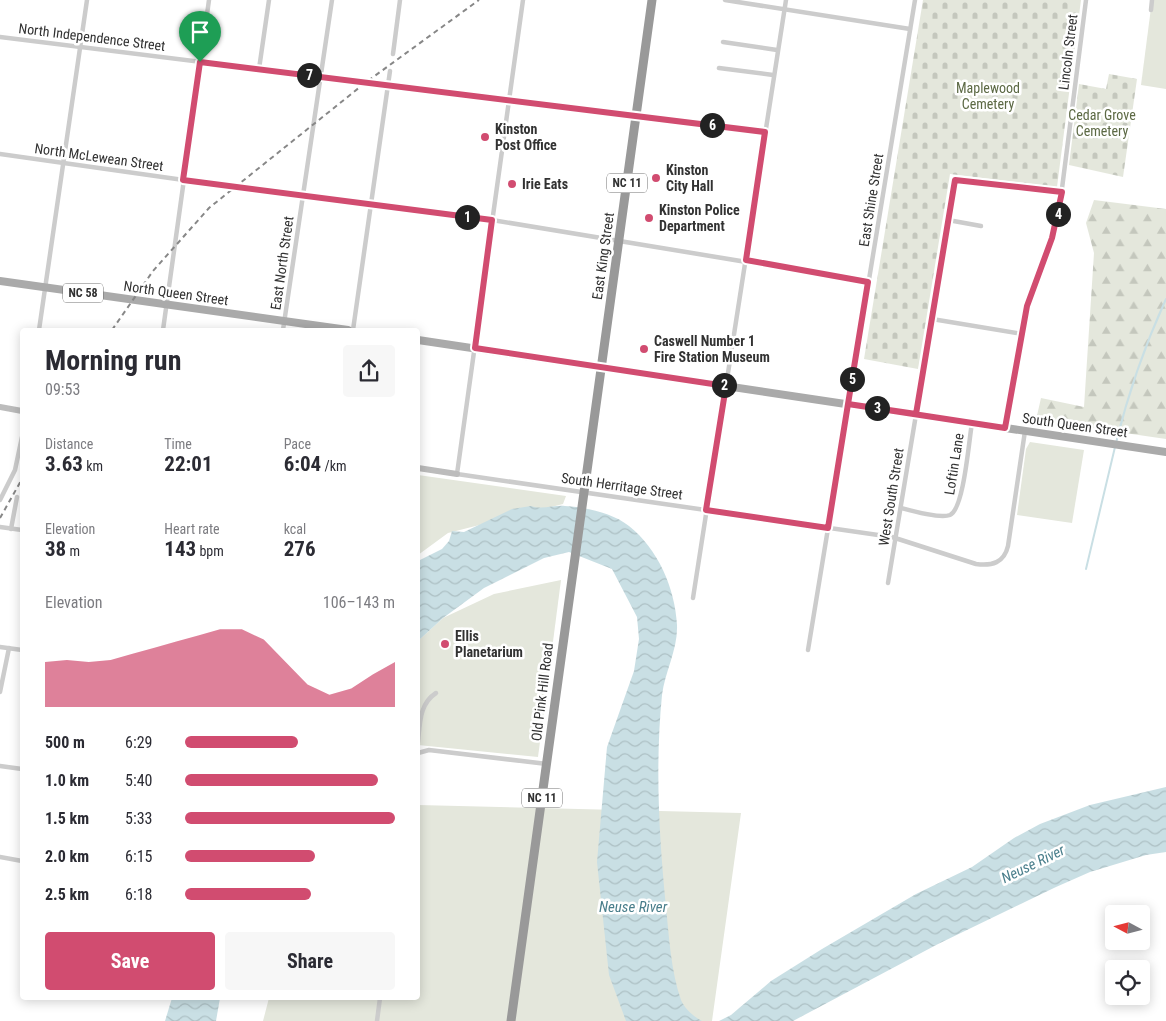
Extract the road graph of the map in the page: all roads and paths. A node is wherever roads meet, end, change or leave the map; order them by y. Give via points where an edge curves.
1 (88, 0) edge
2 (209, 0) edge
3 (269, 0) edge
4 (332, 0) edge
5 (400, 0) edge
6 (523, 0) edge
7 (652, 0) edge
8 (725, 0) edge
9 (786, 0) edge
10 (915, 0) edge
11 (1086, 0) edge
12 (1152, 0) edge
13 (740, 1) edge
14 (784, 9) junction
15 (1151, 10) dead end
16 (910, 28) junction
17 (0, 37) edge
18 (722, 42) dead end
19 (81, 47) junction
20 (777, 50) junction
21 (393, 54) dead end
22 (200, 62) junction
23 (719, 68) dead end
24 (259, 69) junction
25 (390, 71) dead end
26 (773, 75) junction
27 (319, 77) junction
28 (388, 85) junction
29 (509, 100) junction
30 (636, 116) junction
31 (765, 132) junction
32 (0, 154) edge
33 (63, 163) junction
34 (183, 180) junction
35 (1062, 192) junction
36 (303, 196) junction
37 (370, 205) junction
38 (492, 220) junction
39 (948, 220) junction
40 (981, 226) dead end
41 (619, 239) junction
42 (746, 260) junction
43 (0, 281) edge
44 (868, 282) junction
45 (46, 287) junction
46 (166, 304) junction
47 (932, 319) junction
48 (285, 321) junction
49 (39, 328) edge
50 (163, 328) edge
51 (284, 328) edge
52 (334, 328) edge
53 (353, 328) edge
54 (1022, 334) junction
55 (420, 340) edge
56 (475, 348) junction
57 (601, 367) junction
58 (726, 386) junction
59 (848, 404) junction
60 (0, 407) edge
61 (20, 411) edge
62 (916, 414) junction
63 (972, 423) junction
64 (1005, 428) junction
65 (1025, 431) junction
66 (20, 452) edge
67 (1166, 452) edge
68 (420, 468) edge
69 (457, 474) junction
70 (582, 495) junction
71 (17, 497) dead end
72 (0, 500) edge
73 (901, 508) junction
74 (706, 510) junction
75 (0, 527) edge
76 (828, 528) junction
77 (11, 529) junction
78 (20, 530) edge
79 (895, 539) junction
80 (888, 583) dead end
81 (693, 598) dead end
82 (0, 647) edge
83 (9, 648) junction
84 (20, 650) edge
85 (808, 650) dead end
86 (0, 692) edge
87 (436, 693) dead end
88 (420, 728) edge
89 (420, 752) edge
90 (547, 764) junction
91 (0, 766) edge
92 (20, 769) edge
93 (0, 857) edge
94 (20, 861) edge
95 (380, 1000) edge
96 (377, 1021) edge
97 (511, 1021) edge

1 - 19 street
2 - 22 street
3 - 24 street
4 - 27 street, East North Street
5 - 21 street
6 - 29 street
7 - 30 highway, East King Street / NC 11
8 - 13 street
9 - 14 street
10 - 16 street, East Shine Street
11 - 35 street, Lincoln Street
12 - 15 street
13 - 14 street
14 - 16 street
14 - 20 street
16 - 44 street, East Shine Street
17 - 19 street, North Independence Street
18 - 20 street
19 - 22 street, North Independence Street
19 - 33 street
20 - 26 street
22 - 24 street, North Independence Street
22 - 34 street
23 - 26 street
24 - 27 street, North Independence Street
25 - 28 street
26 - 31 street
27 - 28 street, North Independence Street
27 - 36 street, East North Street
28 - 29 street, North Independence Street
28 - 37 street
29 - 30 street, North Independence Street
29 - 38 street
30 - 31 street, North Independence Street
30 - 41 highway, East King Street / NC 11
31 - 42 street
32 - 33 street, North McLewean Street
33 - 34 street, North McLewean Street
33 - 45 street
34 - 36 street, North McLewean Street
34 - 46 street
35 - 39 street, West South Street via 955,180
35 - 54 street, Lincoln Street via 1052,238 1030,293
36 - 37 street, North McLewean Street
36 - 48 street, East North Street
37 - 38 street, North McLewean Street
37 - 53 street
38 - 41 street, North McLewean Street
38 - 56 street
39 - 40 street
39 - 47 street, West South Street
41 - 42 street, North McLewean Street
41 - 57 highway, East King Street / NC 11
42 - 44 street, North McLewean Street
42 - 58 street
43 - 45 main road, North Queen Street / NC 58
44 - 59 street, East Shine Street
45 - 46 main road, North Queen Street / NC 58
45 - 49 street
46 - 48 main road, North Queen Street / NC 58
46 - 50 street
47 - 54 street
47 - 62 street, West South Street
48 - 51 street, East North Street
48 - 52 main road, North Queen Street / NC 58
54 - 64 street, Lincoln Street
55 - 56 main road
56 - 57 main road, South Queen Street
56 - 69 street
57 - 58 main road, South Queen Street
57 - 70 highway, Old Pink Hill Road / NC 11
58 - 59 main road, South Queen Street
58 - 74 street
59 - 62 main road, South Queen Street
59 - 76 street, East Shine Street
60 - 61 street
62 - 63 main road, South Queen Street
62 - 73 street, West South Street
63 - 64 main road, South Queen Street
63 - 73 street, Loftin Lane via 960,499 955,511 947,516
64 - 65 main road, South Queen Street
65 - 67 main road, South Queen Street
65 - 79 street, South Herritage Street via 1007,552 999,562 989,566 976,564
66 - 72 street
68 - 69 street
69 - 70 street, South Herritage Street
70 - 74 street, South Herritage Street
70 - 90 highway, Old Pink Hill Road / NC 11
71 - 77 street
73 - 79 street, West South Street
74 - 76 street, South Herritage Street
74 - 81 street
75 - 77 street
76 - 79 street, South Herritage Street
76 - 85 street, East Shine Street
77 - 78 street
79 - 80 street, West South Street
82 - 83 street
83 - 84 street
83 - 86 street
87 - 88 street via 423,708
89 - 90 street via 429,750
90 - 97 highway, Old Pink Hill Road / NC 11
91 - 92 street
93 - 94 street
95 - 96 street

